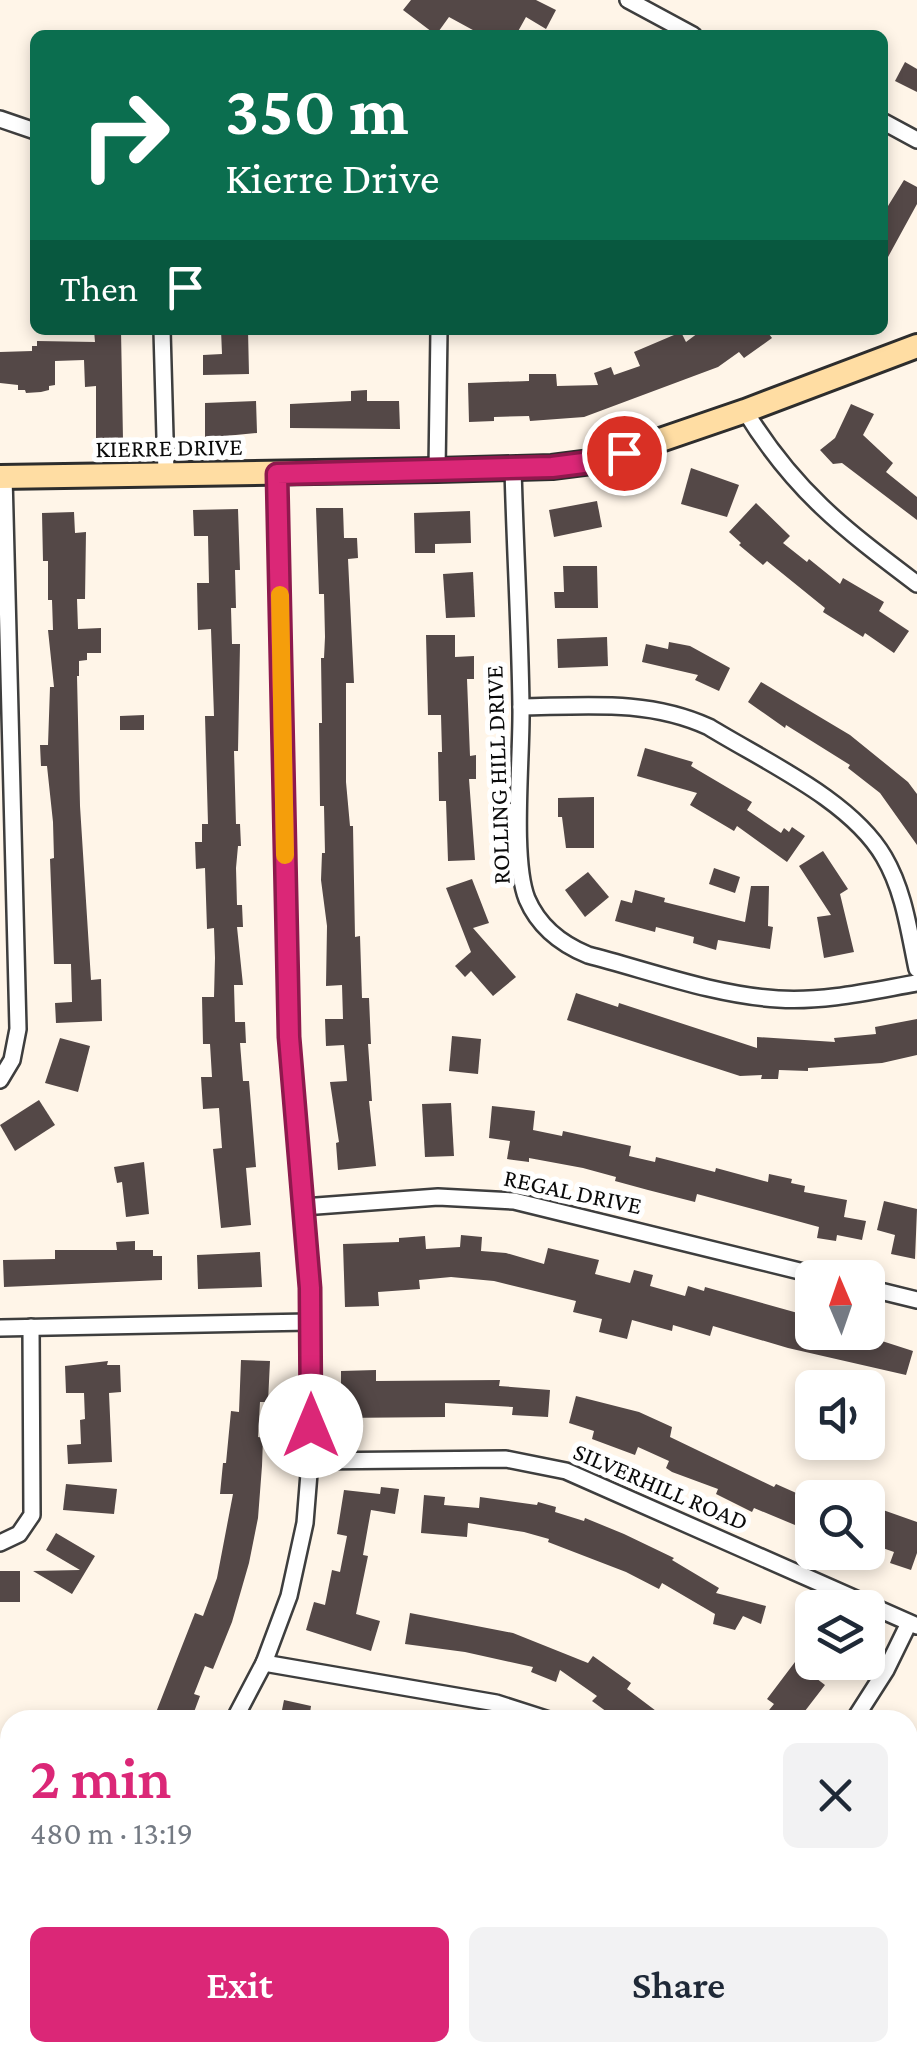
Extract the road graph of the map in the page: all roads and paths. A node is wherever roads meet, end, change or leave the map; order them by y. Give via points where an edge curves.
1 (628, 0) edge
2 (684, 30) edge
3 (0, 119) edge
4 (888, 125) edge
5 (30, 129) edge
6 (917, 140) edge
7 (162, 335) edge
8 (439, 335) edge
9 (917, 346) edge
10 (744, 412) junction
11 (513, 468) junction
12 (437, 470) junction
13 (166, 474) junction
14 (277, 474) junction
15 (2, 476) edge
16 (917, 584) edge
17 (521, 707) junction
18 (917, 969) edge
19 (917, 983) edge
20 (0, 1080) edge
21 (303, 1207) junction
22 (795, 1270) edge
23 (885, 1292) edge
24 (917, 1300) edge
25 (312, 1322) junction
26 (0, 1328) edge
27 (31, 1328) junction
28 (310, 1461) junction
29 (0, 1543) edge
30 (913, 1624) edge
31 (264, 1663) junction
32 (239, 1710) edge
33 (518, 1710) edge
34 (860, 1710) edge

1 - 2 street
3 - 5 street
4 - 6 street
7 - 13 street
8 - 12 street
9 - 10 street, KIERRE DRIVE
10 - 11 street, KIERRE DRIVE via 599,461
10 - 16 street via 800,488
11 - 12 street, KIERRE DRIVE
11 - 17 street, ROLLING HILL DRIVE
12 - 14 street, KIERRE DRIVE
13 - 14 street, KIERRE DRIVE
13 - 15 street, KIERRE DRIVE
14 - 21 street via 289,1037
15 - 20 street via 18,1030
17 - 18 street via 642,706 686,716 843,811 884,858 899,890
17 - 19 street, ROLLING HILL DRIVE via 520,861 526,895 538,918 570,947 751,996 822,999
21 - 22 street, REGAL DRIVE via 438,1198 514,1201
21 - 25 street
23 - 24 street
25 - 27 street
25 - 28 street
26 - 27 street
27 - 29 street via 32,1514 19,1534
28 - 30 street, SILVERHILL ROAD via 506,1460 566,1471
28 - 31 street via 297,1570
30 - 34 street
31 - 32 street
31 - 33 street

